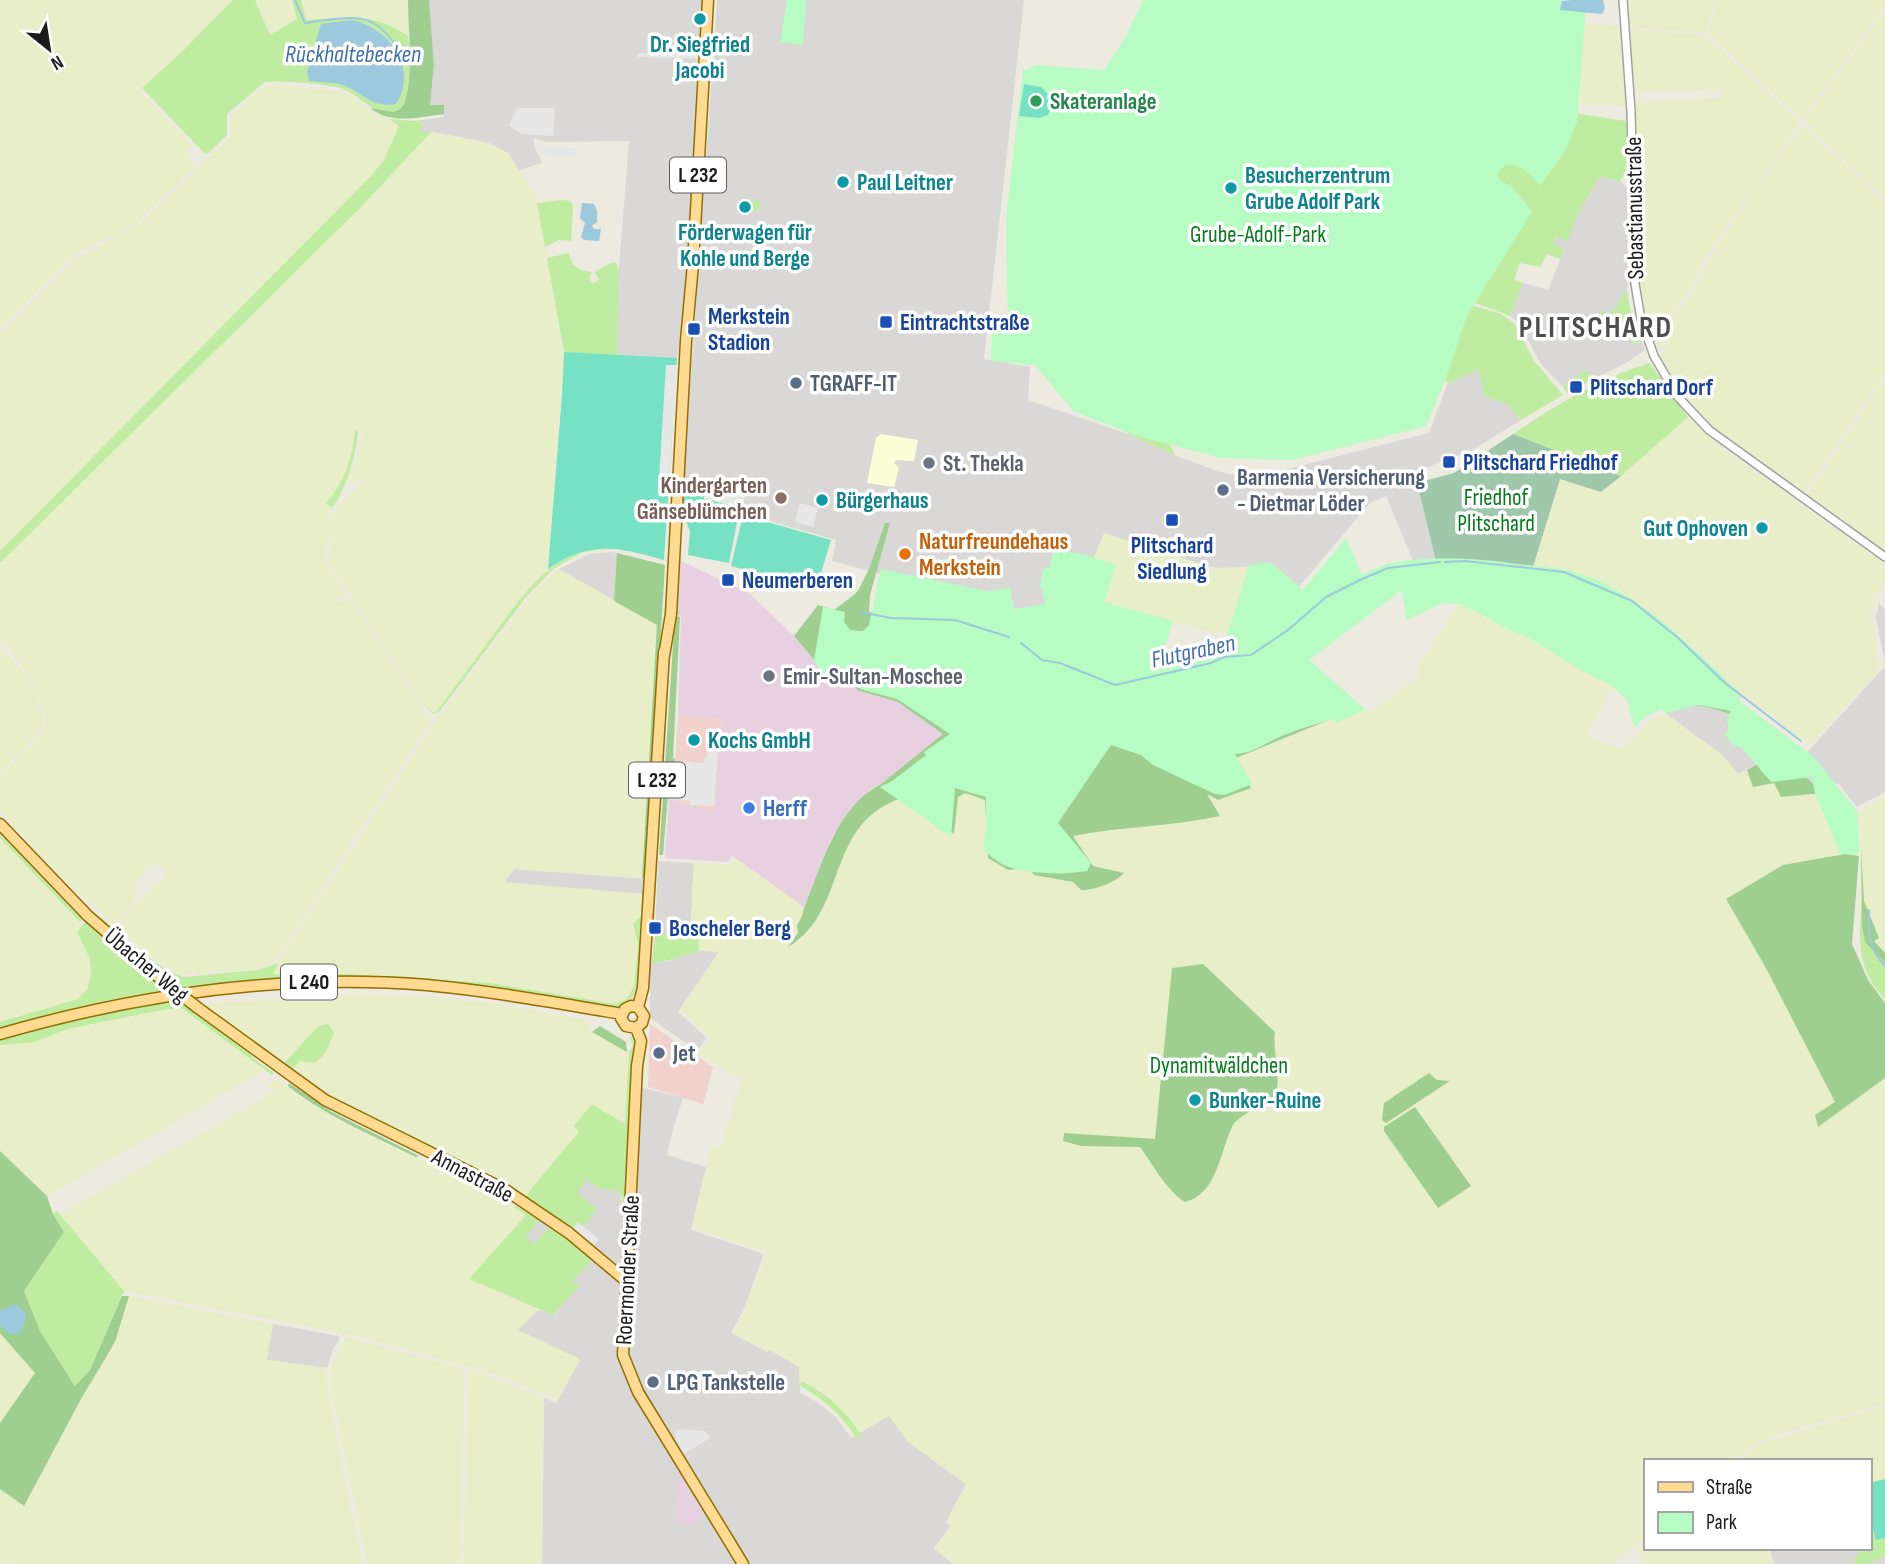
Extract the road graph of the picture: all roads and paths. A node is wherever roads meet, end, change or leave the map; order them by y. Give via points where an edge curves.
1 (708, 0) edge
2 (1623, 0) edge
3 (1885, 557) edge
4 (0, 824) edge
5 (638, 1007) junction
6 (622, 1014) junction
7 (636, 1028) junction
8 (0, 1034) edge
9 (309, 1089) joint
10 (625, 1280) junction
11 (743, 1564) edge

1 - 5 main road, L 232 via 671,614
2 - 3 street, Sebastianusstraße via 1635,284 1654,356 1678,397 1709,430
4 - 9 main road, Übacher Weg, bridge via 88,916 162,980
5 - 6 main road via 628,1007
5 - 7 main road via 644,1019
6 - 7 main road via 626,1026
6 - 8 main road, L 240 via 438,986 279,983 142,999
7 - 10 main road, Roermonder Straße via 641,1041
9 - 10 main road, Annastraße via 504,1189 569,1233
10 - 11 main road, Roermonder Straße via 622,1348 631,1379

